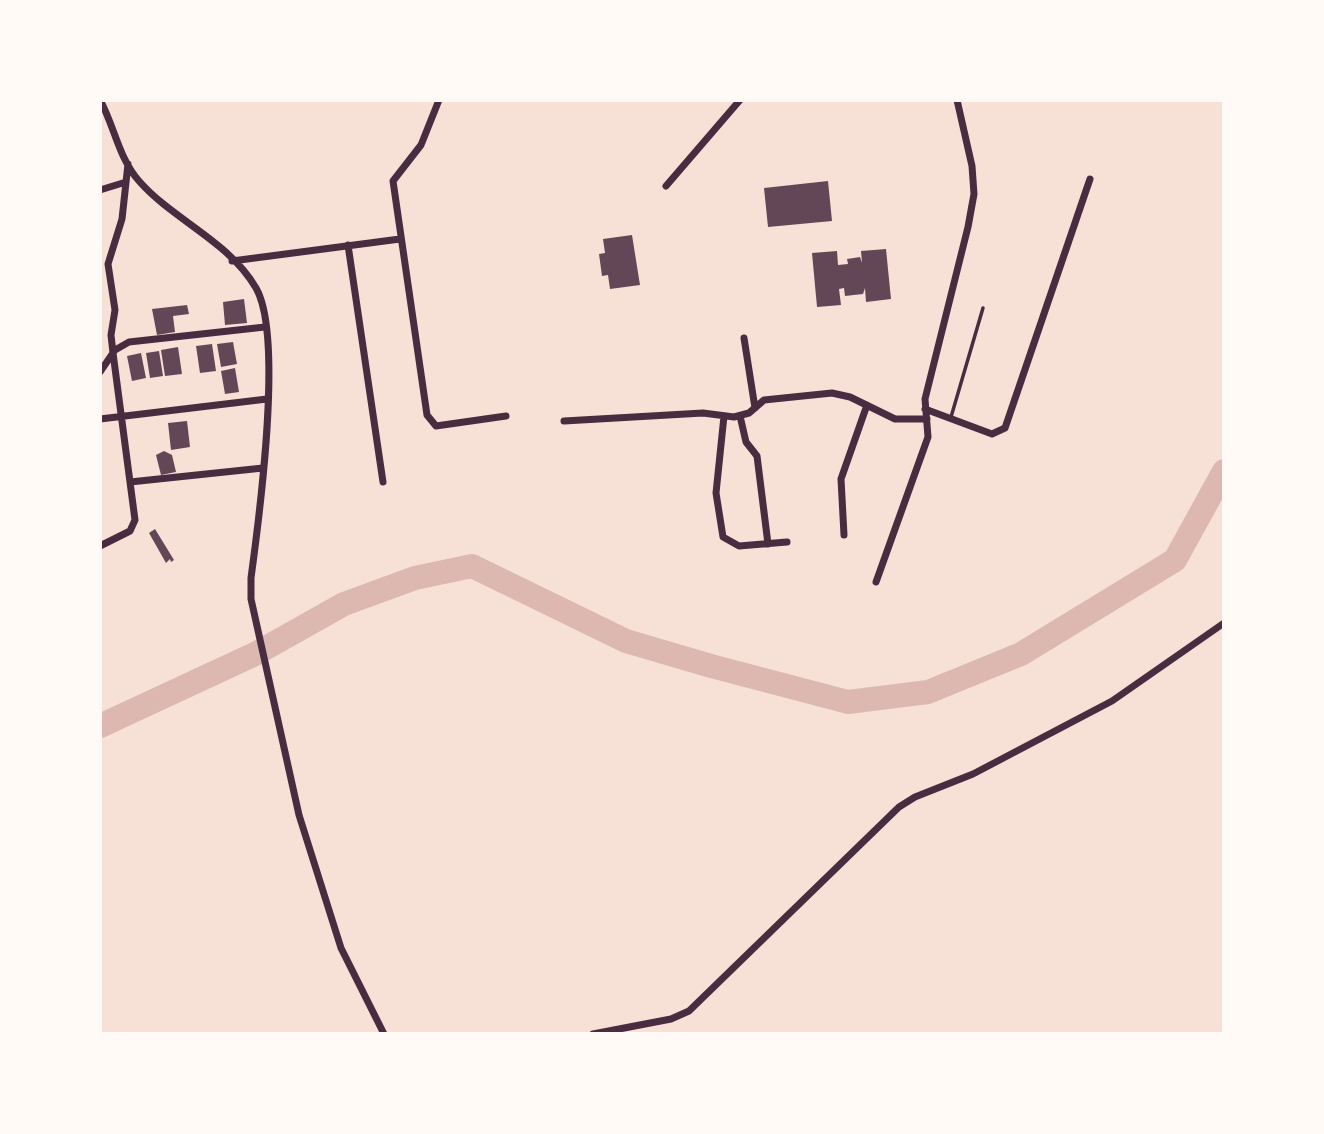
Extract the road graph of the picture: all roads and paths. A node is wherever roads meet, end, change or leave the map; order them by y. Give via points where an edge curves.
1 (100, 100) edge
2 (439, 100) edge
3 (740, 100) edge
4 (957, 100) edge
5 (128, 163) junction
6 (1090, 179) dead end
7 (126, 182) junction
8 (666, 186) dead end
9 (100, 190) edge
10 (400, 239) junction
11 (348, 246) junction
12 (232, 261) junction
13 (983, 308) dead end
14 (265, 327) junction
15 (744, 338) dead end
16 (113, 353) junction
17 (100, 372) edge
18 (267, 399) junction
19 (867, 405) junction
20 (755, 408) junction
21 (925, 409) junction
22 (506, 416) dead end
23 (724, 416) junction
24 (740, 416) junction
25 (951, 418) junction
26 (100, 419) edge
27 (122, 419) junction
28 (927, 419) junction
29 (564, 421) dead end
30 (264, 468) junction
31 (130, 482) junction
32 (383, 482) dead end
33 (844, 535) dead end
34 (787, 542) dead end
35 (768, 544) junction
36 (100, 546) edge
37 (876, 582) dead end
38 (1224, 623) edge
39 (384, 1034) edge
40 (593, 1034) edge

1 - 5 street
2 - 10 street via 421,145 393,181
3 - 8 street
4 - 21 street via 974,194
5 - 7 street
5 - 12 street via 147,190 201,230
6 - 25 street via 1005,428 992,433
7 - 9 street
7 - 16 street via 122,219 108,264 115,310
10 - 11 street
10 - 22 street via 431,423
11 - 12 street
11 - 32 street
12 - 14 street via 257,289
13 - 25 lane
14 - 16 street via 128,342
14 - 18 street
15 - 20 street
16 - 17 street
16 - 27 street
18 - 27 street
18 - 30 street
19 - 20 street via 832,393 770,398
19 - 28 street via 895,419
19 - 33 street via 841,479
20 - 24 street
21 - 25 street
21 - 28 street
23 - 24 street
23 - 29 street via 703,413
23 - 35 street via 716,493 722,532 732,545
24 - 35 street via 746,442 757,456
26 - 27 street
27 - 31 street
28 - 37 street via 928,437
30 - 31 street
30 - 39 street via 251,600 293,788 341,948
31 - 36 street via 134,526
34 - 35 street
38 - 40 street via 1112,701 899,807 680,1016

